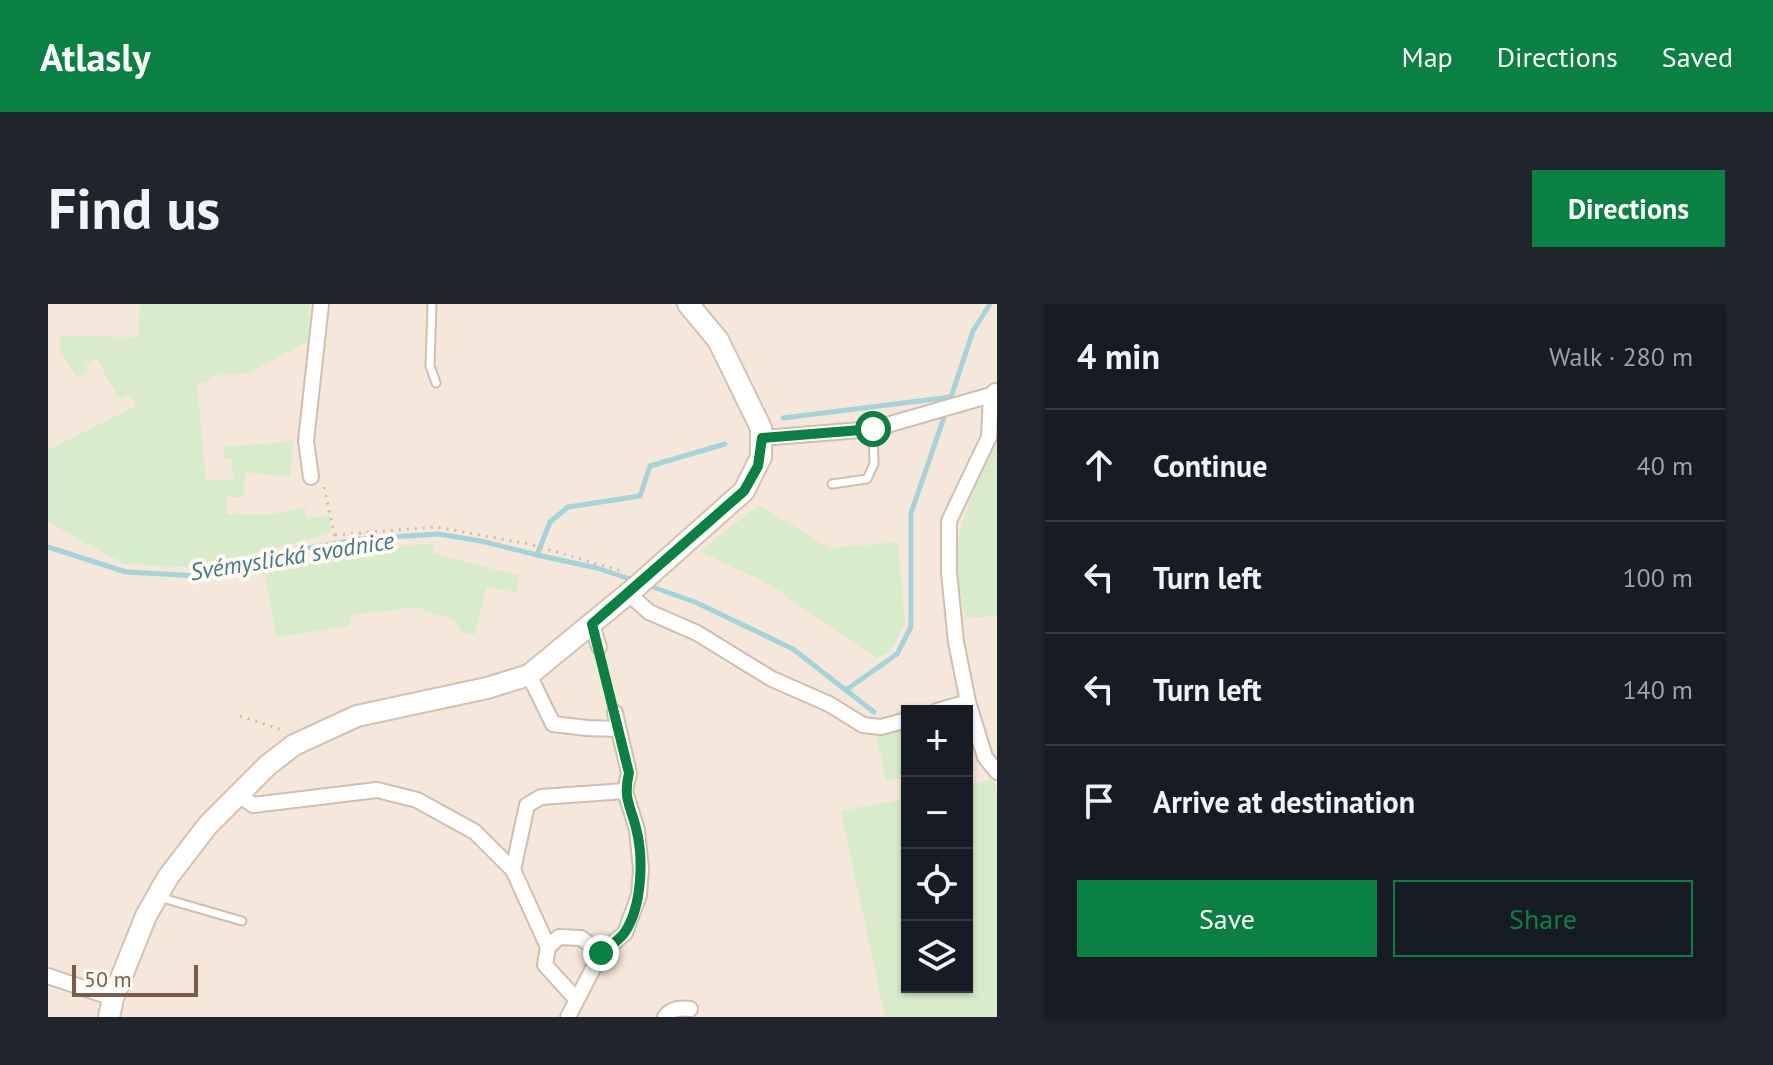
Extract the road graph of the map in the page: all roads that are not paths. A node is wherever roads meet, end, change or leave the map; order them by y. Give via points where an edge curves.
1 (321, 304) edge
2 (432, 304) edge
3 (688, 304) edge
4 (436, 383) dead end
5 (994, 392) edge
6 (873, 429) junction
7 (762, 438) junction
8 (311, 477) dead end
9 (832, 484) dead end
10 (636, 583) junction
11 (592, 624) junction
12 (599, 647) road end
13 (529, 675) junction
14 (968, 702) junction
15 (958, 705) edge
16 (615, 713) road end
17 (901, 722) edge
18 (618, 729) junction
19 (997, 772) edge
20 (625, 791) junction
21 (238, 794) junction
22 (513, 870) junction
23 (157, 897) junction
24 (242, 921) dead end
25 (548, 947) junction
26 (601, 953) junction
27 (48, 976) edge
28 (576, 999) junction
29 (111, 1008) edge
30 (690, 1009) dead end
31 (568, 1017) edge
32 (665, 1017) edge

1 - 8 street via 306,441
2 - 4 lane via 430,366
3 - 7 street via 718,340 758,419
5 - 6 street
5 - 14 street via 989,437 949,521 956,642
6 - 7 street
6 - 9 lane via 874,464 867,479
7 - 10 street via 758,466 744,491
10 - 11 street
10 - 17 street via 649,612 697,633 772,679 863,725
11 - 12 street
11 - 13 street
13 - 18 street via 553,724
13 - 21 street via 357,716 294,745
14 - 15 street
14 - 19 street via 985,757
16 - 18 street
18 - 20 street via 629,773
20 - 22 street via 541,797 527,805
20 - 26 street via 637,830 639,895 625,933
21 - 22 street via 253,805 377,790 417,800 475,832
21 - 23 street via 208,825
22 - 25 street
23 - 24 lane
23 - 29 street
25 - 26 street via 559,937 581,938
25 - 28 street via 545,965
26 - 28 street
27 - 29 street
28 - 31 street
30 - 32 street via 669,1011

